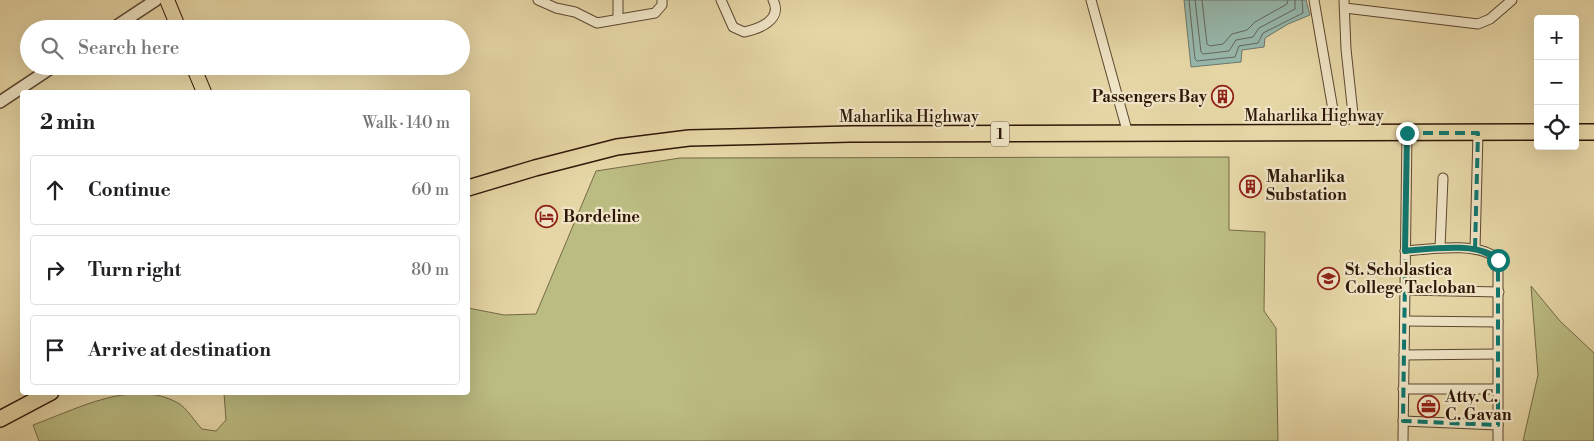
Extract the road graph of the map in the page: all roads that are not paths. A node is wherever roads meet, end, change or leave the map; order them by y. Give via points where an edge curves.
1 (156, 0) edge
2 (167, 0) edge
3 (538, 0) edge
4 (570, 0) edge
5 (618, 0) edge
6 (662, 0) edge
7 (721, 0) edge
8 (773, 0) edge
9 (1091, 0) edge
10 (1314, 0) edge
11 (1512, 0) edge
12 (1345, 4) edge
13 (570, 11) junction
14 (618, 19) junction
15 (126, 20) edge
16 (175, 20) edge
17 (40, 75) edge
18 (197, 75) edge
19 (203, 90) edge
20 (0, 102) edge
21 (1337, 132) junction
22 (1534, 132) edge
23 (1579, 132) edge
24 (1594, 132) edge
25 (1355, 133) junction
26 (1407, 133) junction
27 (1478, 133) junction
28 (1128, 134) junction
29 (1443, 178) dead end
30 (470, 187) edge
31 (1440, 248) junction
32 (1475, 249) junction
33 (1405, 251) junction
34 (1405, 290) junction
35 (1498, 292) junction
36 (1405, 320) junction
37 (1498, 322) junction
38 (1497, 354) junction
39 (1404, 355) junction
40 (1403, 389) junction
41 (1496, 389) junction
42 (45, 395) edge
43 (0, 419) edge
44 (1403, 421) junction
45 (1498, 425) junction
46 (1404, 441) edge
47 (1498, 441) edge

1 - 15 street
2 - 16 main road
3 - 13 street
4 - 13 street
5 - 14 street
6 - 14 street via 655,13
7 - 8 street via 733,27 744,32 774,18 777,7
9 - 28 street
10 - 21 street
11 - 12 street via 1490,19 1478,24
12 - 25 street
13 - 14 street via 597,22
17 - 20 street
18 - 19 main road
21 - 25 highway, Maharlika Highway / 1
21 - 28 highway, Maharlika Highway / 1
22 - 27 highway, Maharlika Highway / 1
23 - 24 highway
25 - 26 highway, Maharlika Highway / 1
26 - 27 highway, Maharlika Highway / 1
26 - 33 street
27 - 32 street
28 - 30 highway, Maharlika Highway / 1 via 850,134 689,138 617,147
29 - 31 street
31 - 32 street
31 - 33 street
32 - 35 street via 1489,252 1498,260
33 - 34 street
34 - 35 street
34 - 36 street
35 - 37 street
36 - 37 street
36 - 39 street
37 - 38 street
38 - 39 street
38 - 41 street
39 - 40 street
40 - 41 street
40 - 44 street
41 - 45 street
42 - 43 highway
44 - 45 street
44 - 46 street
45 - 47 street

